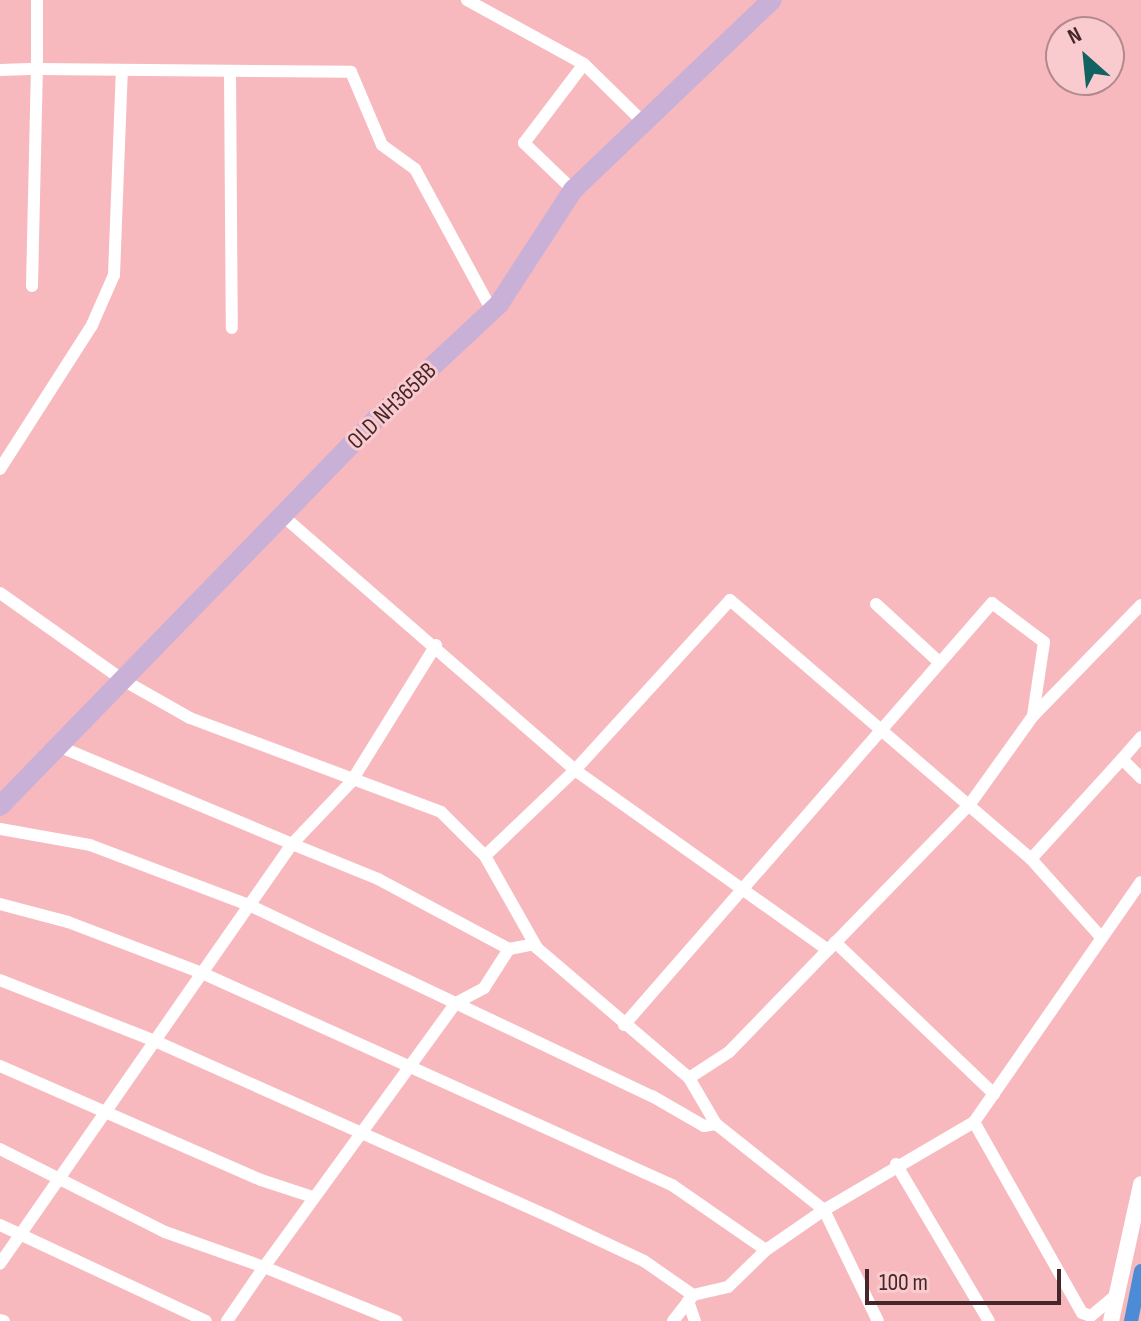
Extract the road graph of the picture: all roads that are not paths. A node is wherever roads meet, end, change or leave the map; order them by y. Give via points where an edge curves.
1 (37, 0) edge
2 (467, 0) edge
3 (772, 0) edge
4 (584, 64) junction
5 (37, 69) junction
6 (0, 70) edge
7 (122, 70) junction
8 (230, 71) junction
9 (644, 123) junction
10 (573, 190) junction
11 (32, 286) dead end
12 (492, 311) junction
13 (232, 328) dead end
14 (0, 469) edge
15 (283, 516) junction
16 (0, 593) edge
17 (876, 604) dead end
18 (1141, 605) edge
19 (436, 645) junction
20 (939, 662) junction
21 (123, 680) junction
22 (1033, 716) junction
23 (879, 729) junction
24 (1141, 737) edge
25 (58, 746) junction
26 (1122, 759) junction
27 (575, 770) junction
28 (1141, 778) edge
29 (351, 782) junction
30 (970, 804) junction
31 (0, 806) edge
32 (0, 829) edge
33 (292, 844) junction
34 (485, 856) junction
35 (1031, 859) junction
36 (1141, 882) edge
37 (746, 888) junction
38 (0, 904) edge
39 (249, 905) junction
40 (1101, 937) junction
41 (535, 944) junction
42 (831, 946) junction
43 (509, 949) junction
44 (202, 973) junction
45 (0, 980) edge
46 (456, 1003) junction
47 (624, 1025) junction
48 (155, 1041) junction
49 (0, 1066) edge
50 (408, 1069) junction
51 (689, 1078) junction
52 (994, 1094) junction
53 (104, 1108) junction
54 (974, 1122) junction
55 (716, 1124) junction
56 (359, 1133) junction
57 (0, 1149) edge
58 (896, 1164) junction
59 (58, 1176) junction
60 (1141, 1184) edge
61 (313, 1197) junction
62 (824, 1210) junction
63 (0, 1225) edge
64 (25, 1233) junction
65 (766, 1250) junction
66 (0, 1264) edge
67 (264, 1267) junction
68 (1119, 1292) junction
69 (690, 1298) junction
70 (206, 1321) edge
71 (227, 1321) edge
72 (396, 1321) edge
73 (673, 1321) edge
74 (695, 1321) edge
75 (878, 1321) edge
76 (989, 1321) edge
77 (1111, 1321) edge

1 - 5 street
2 - 4 street
3 - 9 main road, OLD NH365BB
4 - 9 street
4 - 10 street via 524,143
5 - 6 street
5 - 7 street
5 - 11 street
7 - 8 street
7 - 14 street via 114,275 92,325
8 - 12 street via 351,72 382,145 415,169
8 - 13 street
9 - 10 main road, OLD NH365BB
10 - 12 main road, OLD NH365BB
12 - 15 main road, OLD NH365BB via 378,417
15 - 19 street
15 - 21 main road, OLD NH365BB
16 - 21 street
17 - 20 street
18 - 22 street
19 - 27 street
19 - 29 street
20 - 22 street via 992,603 1044,642
20 - 23 street
21 - 25 main road, OLD NH365BB
21 - 29 street via 190,718
22 - 30 street
23 - 27 street via 730,600
23 - 30 street
23 - 37 street via 768,854
24 - 26 street
25 - 31 main road, OLD NH365BB
25 - 33 street
26 - 28 street
26 - 35 street
27 - 34 street
27 - 37 street
29 - 33 street
29 - 34 street via 441,812
30 - 35 street
30 - 42 street
32 - 39 street via 90,845
33 - 39 street
33 - 43 street via 378,879
34 - 41 street
35 - 40 street
36 - 40 street
37 - 42 street
37 - 47 street
38 - 44 street via 68,922
39 - 44 street
39 - 46 street
40 - 52 street
41 - 43 street
41 - 47 street
42 - 51 street via 729,1052
42 - 52 street
43 - 46 street via 484,988
44 - 48 street
44 - 50 street
45 - 48 street
46 - 50 street
46 - 55 street via 704,1126
47 - 51 street
48 - 53 street
48 - 56 street
49 - 53 street
50 - 56 street
50 - 65 street via 672,1185
51 - 55 street
52 - 54 street
53 - 59 street
53 - 61 street via 261,1180
54 - 58 street
54 - 68 street via 1082,1313 1091,1316
55 - 62 street
56 - 61 street
56 - 69 street via 644,1261
57 - 59 street
58 - 62 street
58 - 76 street
59 - 64 street
59 - 67 street via 165,1232
60 - 68 street
61 - 67 street
62 - 65 street
62 - 75 street
63 - 64 street
64 - 66 street
64 - 70 street
65 - 69 street via 728,1287
67 - 71 street
67 - 72 street
68 - 77 street
69 - 73 street
69 - 74 street

